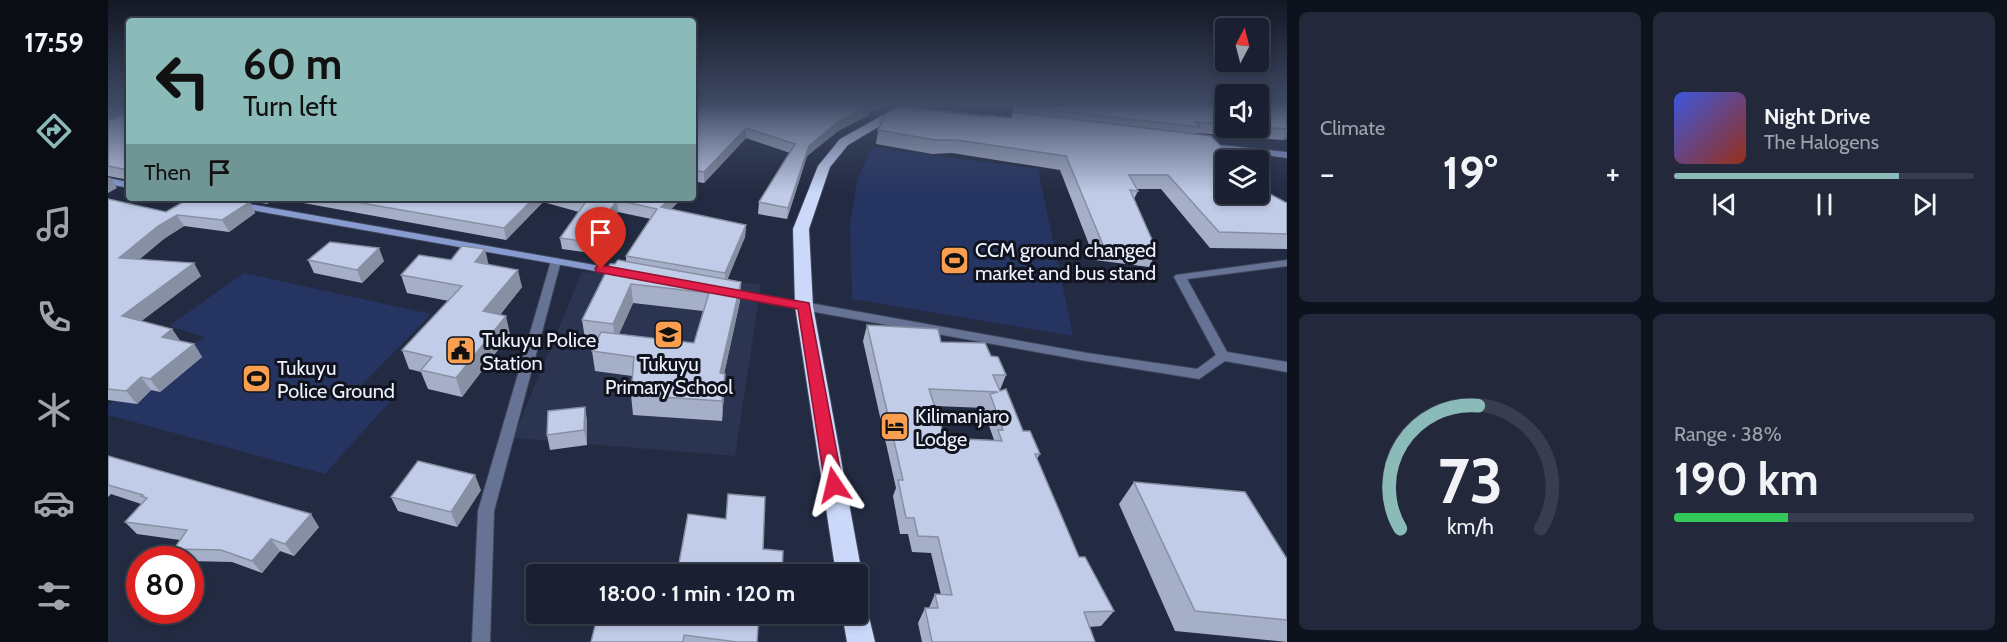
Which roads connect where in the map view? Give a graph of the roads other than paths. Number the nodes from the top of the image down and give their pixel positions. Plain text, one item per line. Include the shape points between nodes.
1 (858, 134) edge
2 (1197, 144) edge
3 (1287, 155) edge
4 (108, 181) edge
5 (126, 184) edge
6 (225, 202) edge
7 (556, 261) junction
8 (1287, 263) edge
9 (635, 275) edge
10 (714, 290) edge
11 (804, 306) junction
12 (1223, 356) junction
13 (1287, 367) edge
14 (847, 564) edge
15 (858, 624) edge
16 (481, 642) edge
17 (861, 642) edge

1 - 11 highway via 844,142 824,166 801,229
2 - 3 street
4 - 5 street
6 - 7 street
7 - 9 street
7 - 16 street via 486,511
8 - 12 street via 1180,277
10 - 11 street
11 - 12 street via 1199,374
11 - 14 highway
12 - 13 street
15 - 17 highway

